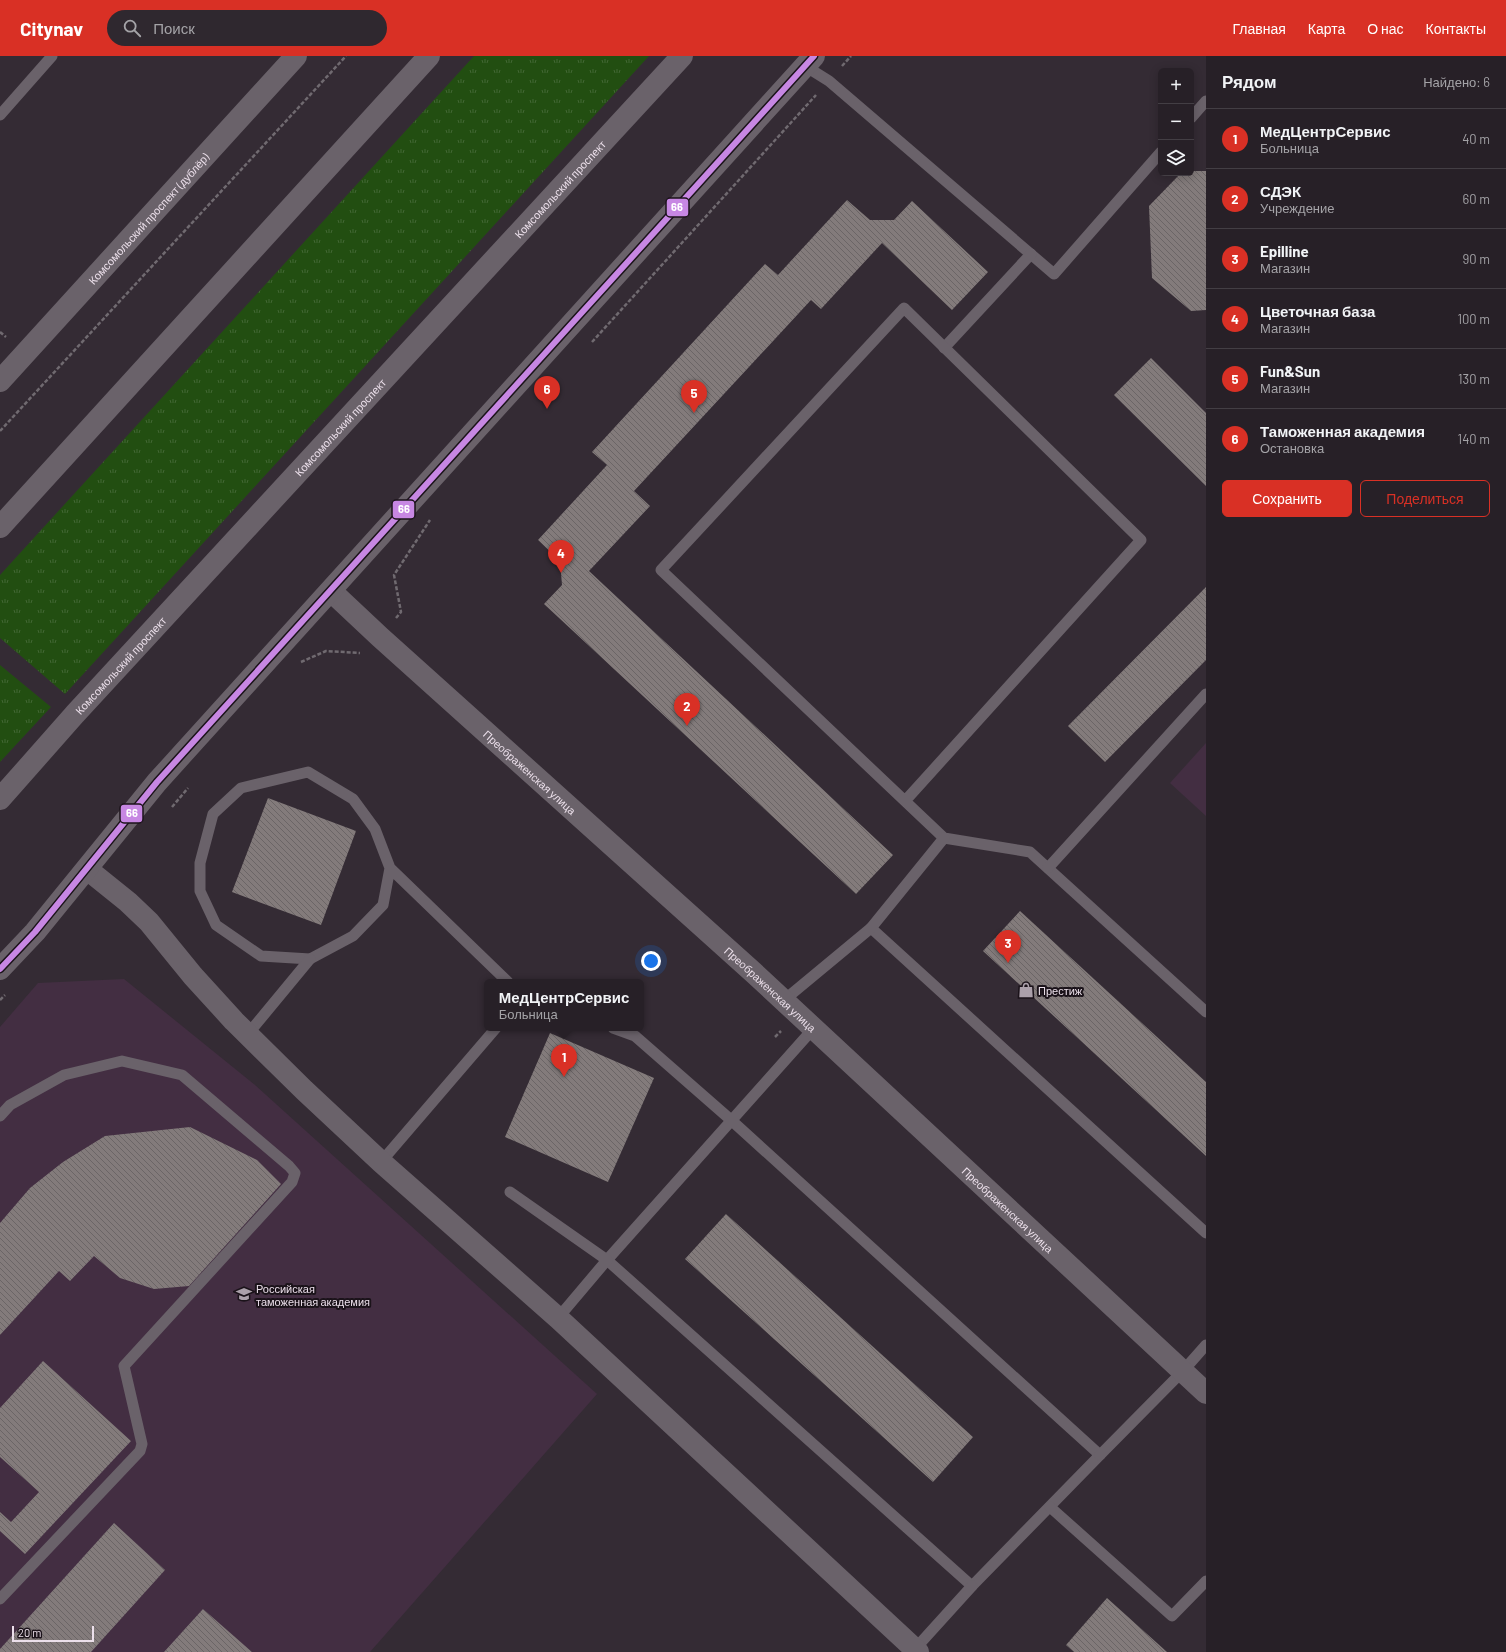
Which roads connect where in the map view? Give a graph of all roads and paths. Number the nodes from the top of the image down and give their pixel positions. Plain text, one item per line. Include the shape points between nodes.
1 (52, 56) edge
2 (296, 56) edge
3 (346, 56) edge
4 (429, 56) edge
5 (682, 56) edge
6 (851, 56) edge
7 (809, 61) edge
8 (829, 81) junction
9 (1206, 101) edge
10 (0, 115) edge
11 (1194, 115) edge
12 (1158, 155) edge
13 (1031, 254) junction
14 (590, 344) dead end
15 (944, 348) junction
16 (0, 381) edge
17 (0, 431) edge
18 (436, 514) dead end
19 (0, 527) edge
20 (331, 591) junction
21 (380, 637) junction
22 (298, 663) dead end
23 (1206, 694) edge
24 (188, 788) dead end
25 (0, 799) edge
26 (905, 801) junction
27 (167, 812) dead end
28 (944, 838) junction
29 (390, 868) junction
30 (1048, 868) junction
31 (87, 869) junction
32 (871, 928) junction
33 (35, 932) junction
34 (0, 954) edge
35 (310, 959) junction
36 (0, 969) edge
37 (505, 979) edge
38 (5, 994) dead end
39 (0, 1000) edge
40 (783, 1001) junction
41 (1206, 1012) edge
42 (813, 1029) junction
43 (493, 1031) edge
44 (621, 1031) edge
45 (248, 1034) junction
46 (0, 1116) edge
47 (731, 1120) junction
48 (381, 1162) junction
49 (510, 1192) dead end
50 (1206, 1233) edge
51 (607, 1260) junction
52 (558, 1318) junction
53 (1206, 1345) edge
54 (1183, 1371) junction
55 (1206, 1392) edge
56 (1100, 1455) junction
57 (1050, 1507) junction
58 (1206, 1581) edge
59 (972, 1586) junction
60 (0, 1599) edge
61 (916, 1650) edge

1 - 10 lane
2 - 16 street, Комсомольский проспект (дублёр)
3 - 17 path
4 - 19 street
5 - 25 street, Комсомольский проспект via 75,714
6 - 8 path
7 - 8 lane
7 - 20 street
8 - 13 lane
8 - 14 path
9 - 11 lane
12 - 13 lane via 1054,274
13 - 15 lane
15 - 26 lane via 1141,540
15 - 26 lane via 904,308 660,570
18 - 21 path via 394,575 401,612
20 - 21 street, Преображенская улица
20 - 31 street via 157,782
21 - 22 path via 364,654 326,651
21 - 40 street, Преображенская улица
23 - 30 lane
24 - 27 path
26 - 28 lane
28 - 30 lane via 1030,852
28 - 32 lane
29 - 35 lane via 383,905 353,936
29 - 35 lane via 375,829 353,799 308,772 242,788 214,814 200,863 200,891 216,925 261,956
29 - 37 lane
30 - 41 lane
31 - 33 street
31 - 45 street via 149,922 193,976
32 - 40 lane
32 - 50 lane
33 - 34 street
33 - 36 street
35 - 45 lane
38 - 39 path
40 - 42 street, Преображенская улица
42 - 47 lane
42 - 54 street, Преображенская улица
43 - 48 lane
44 - 47 lane via 635,1036
45 - 48 street
46 - 60 lane via 10,1105 64,1075 122,1062 182,1075 295,1173 292,1182 124,1366 142,1444 140,1451
47 - 51 lane
47 - 56 lane
48 - 52 street
49 - 51 lane
51 - 52 lane
51 - 59 lane
52 - 61 street
53 - 54 lane
54 - 55 street, Преображенская улица
54 - 56 lane
56 - 57 lane
57 - 58 lane via 1172,1616
57 - 59 lane
59 - 61 lane

